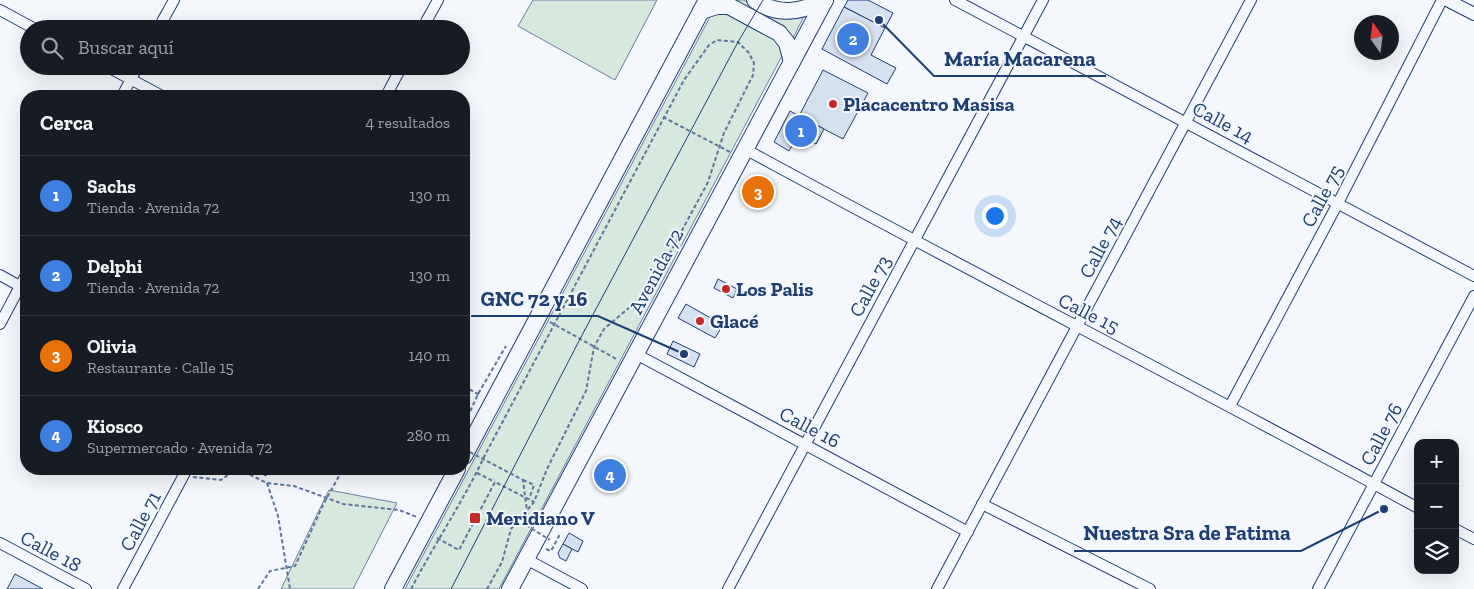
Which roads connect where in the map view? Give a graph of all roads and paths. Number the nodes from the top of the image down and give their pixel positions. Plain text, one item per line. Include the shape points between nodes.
1 (174, 0) edge
2 (438, 0) edge
3 (755, 0) edge
4 (825, 0) edge
5 (955, 0) edge
6 (1043, 0) edge
7 (1251, 0) edge
8 (1442, 0) edge
9 (1448, 0) edge
10 (704, 5) edge
11 (0, 10) edge
12 (1474, 14) edge
13 (163, 20) edge
14 (427, 20) edge
15 (20, 21) edge
16 (1024, 36) junction
17 (792, 62) junction
18 (122, 75) edge
19 (134, 75) edge
20 (397, 75) edge
21 (131, 80) junction
22 (125, 90) edge
23 (150, 90) edge
24 (389, 90) edge
25 (648, 110) junction
26 (664, 118) junction
27 (1186, 122) junction
28 (718, 146) junction
29 (743, 153) junction
30 (1338, 203) junction
31 (914, 242) junction
32 (0, 275) edge
33 (1474, 276) edge
34 (20, 285) edge
35 (20, 292) edge
36 (1474, 296) edge
37 (538, 316) junction
38 (0, 324) edge
39 (555, 324) junction
40 (1077, 327) junction
41 (594, 347) junction
42 (632, 360) junction
43 (470, 389) edge
44 (492, 402) junction
45 (1230, 406) junction
46 (470, 444) edge
47 (805, 444) junction
48 (470, 452) edge
49 (477, 473) junction
50 (183, 475) edge
51 (198, 475) edge
52 (228, 475) edge
53 (250, 475) edge
54 (340, 475) edge
55 (454, 475) edge
56 (524, 481) junction
57 (495, 482) junction
58 (267, 483) junction
59 (1374, 484) junction
60 (326, 499) junction
61 (529, 499) junction
62 (534, 502) junction
63 (982, 504) junction
64 (1414, 506) edge
65 (428, 523) junction
66 (1459, 531) edge
67 (968, 532) junction
68 (438, 538) junction
69 (1474, 539) edge
70 (550, 540) dead end
71 (0, 543) edge
72 (526, 559) junction
73 (287, 568) junction
74 (1134, 585) edge
75 (86, 589) edge
76 (123, 589) edge
77 (258, 589) edge
78 (290, 589) edge
79 (393, 589) edge
80 (411, 589) edge
81 (487, 589) edge
82 (510, 589) edge
83 (582, 589) edge
84 (728, 589) edge
85 (937, 589) edge
86 (1150, 589) edge
87 (1318, 589) edge

1 - 13 street
2 - 14 street
3 - 4 highway via 776,10 793,12 809,9
4 - 17 highway, Avenida 72
5 - 16 street, Calle 14
6 - 16 street, Calle 73
7 - 27 street, Calle 74
8 - 30 street, Calle 75
9 - 12 street
10 - 17 highway via 729,6 779,32 787,43
10 - 25 highway
11 - 15 street
16 - 27 street, Calle 14
16 - 31 street, Calle 73
17 - 29 highway, Avenida 72
18 - 21 street
19 - 21 street
20 - 24 street
21 - 22 street
21 - 23 street
25 - 26 path
25 - 37 highway
26 - 28 path
26 - 28 path via 684,80 709,45 717,40 738,42 754,63 753,75
26 - 39 path
27 - 30 street, Calle 14
27 - 40 street, Calle 74
28 - 29 path
28 - 41 path via 708,182 650,290 604,329
29 - 31 street, Calle 15
29 - 42 highway, Avenida 72
30 - 33 street, Calle 14
30 - 45 street, Calle 75
31 - 40 street, Calle 15
31 - 47 street, Calle 73
32 - 34 street
35 - 38 street
36 - 59 street, Calle 76
37 - 39 path
37 - 44 highway
39 - 41 path
39 - 49 path
40 - 45 street, Calle 15
40 - 63 street, Calle 74
41 - 42 path
41 - 62 path via 586,391
42 - 47 street, Calle 16
42 - 72 highway, Avenida 72
43 - 44 path
44 - 46 highway
45 - 59 street, Calle 15
47 - 67 street, Calle 16
47 - 84 street, Calle 73
48 - 56 path, bridge
49 - 57 path
49 - 68 path
50 - 76 street, Calle 71
51 - 52 path via 221,480
53 - 58 path
54 - 60 path
55 - 65 highway
56 - 61 path via 534,485
56 - 70 path, bridge via 529,527
57 - 61 path
57 - 68 path via 459,550
58 - 60 path via 294,486
58 - 73 path via 278,516
59 - 64 street, Calle 15
59 - 87 street, Calle 76
60 - 65 path via 348,505 399,510
60 - 73 path via 295,566
61 - 62 path
62 - 81 path via 511,529 502,562
63 - 67 street, Calle 74
63 - 74 street
65 - 68 path
65 - 79 highway
66 - 69 street
67 - 85 street, Calle 74
68 - 80 path
71 - 75 street, Calle 18
72 - 82 highway, Avenida 72
72 - 83 street
73 - 77 path via 270,571
73 - 78 path
74 - 86 street

